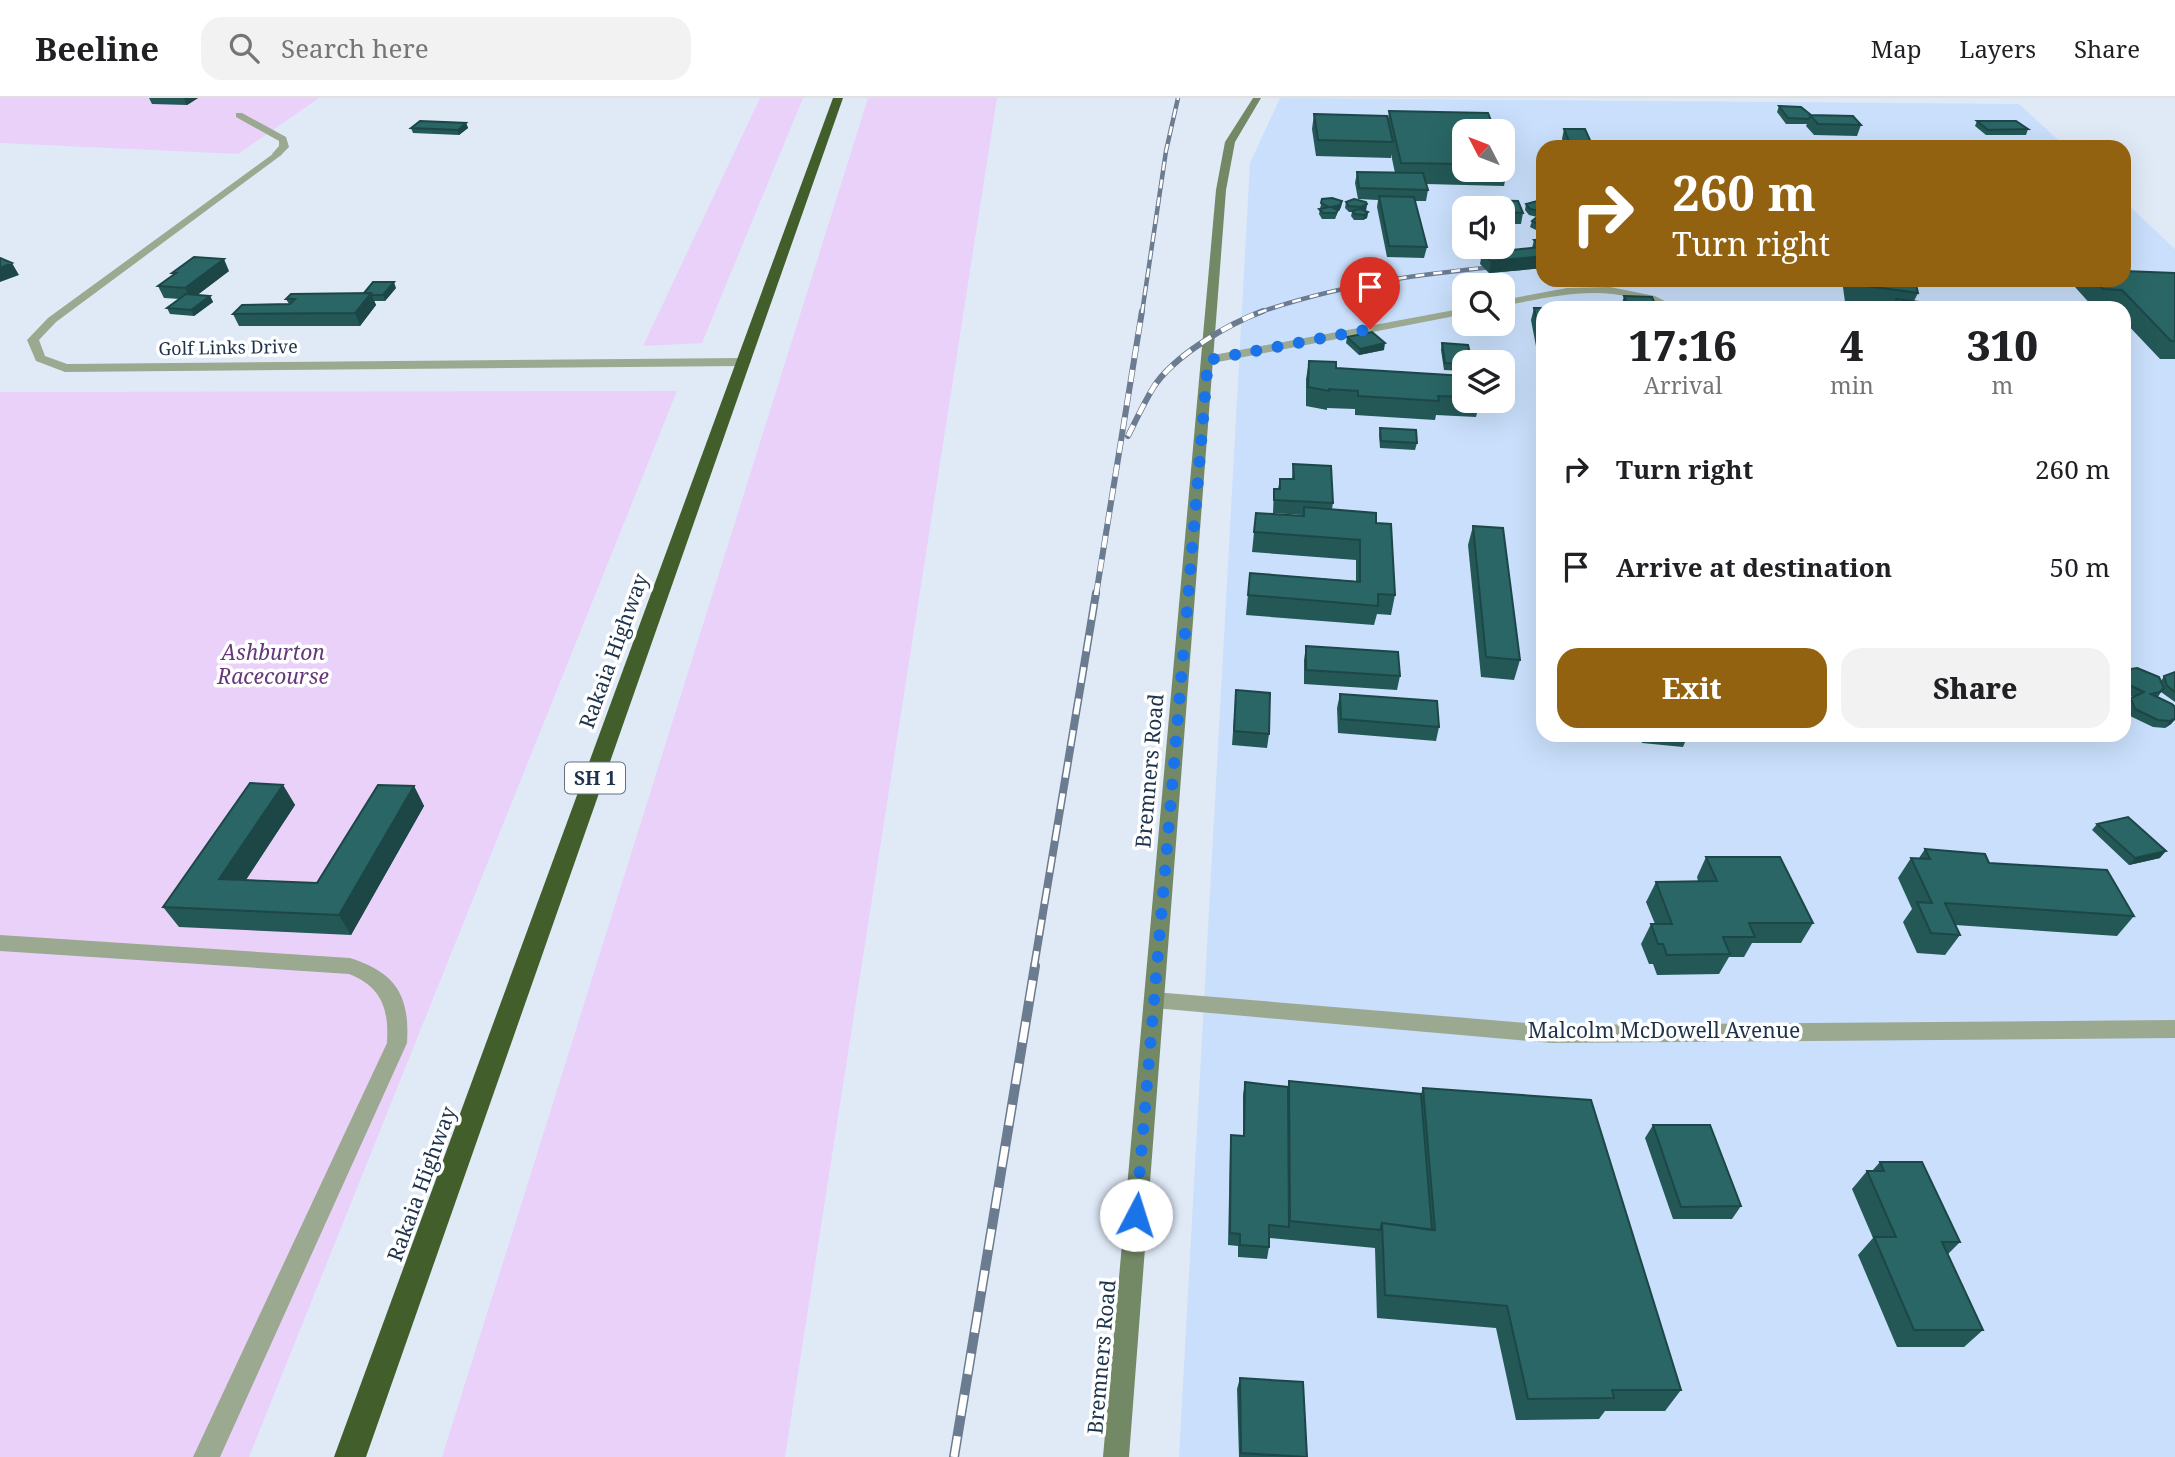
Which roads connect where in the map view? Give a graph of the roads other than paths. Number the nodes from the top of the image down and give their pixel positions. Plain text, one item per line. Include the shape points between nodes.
1 (838, 98) edge
2 (1257, 98) edge
3 (239, 115) dead end
4 (1515, 300) edge
5 (1654, 301) edge
6 (1452, 313) edge
7 (1208, 360) junction
8 (745, 362) junction
9 (0, 943) edge
10 (1154, 1000) junction
11 (2175, 1029) edge
12 (206, 1457) edge
13 (350, 1457) edge
14 (1116, 1457) edge

1 - 8 highway, Rakaia Highway / SH 1
2 - 7 street, Bremners Road via 1237,128 1226,158
3 - 8 street, Golf Links Drive via 283,139 284,147 52,320 33,340 40,358 65,368
4 - 5 street via 1600,288
6 - 7 street
7 - 10 street, Bremners Road
8 - 13 highway, Rakaia Highway / SH 1
9 - 12 street via 350,965 382,982 393,997 400,1018 397,1043
10 - 11 street, Malcolm McDowell Avenue via 1551,1034
10 - 14 street, Bremners Road

